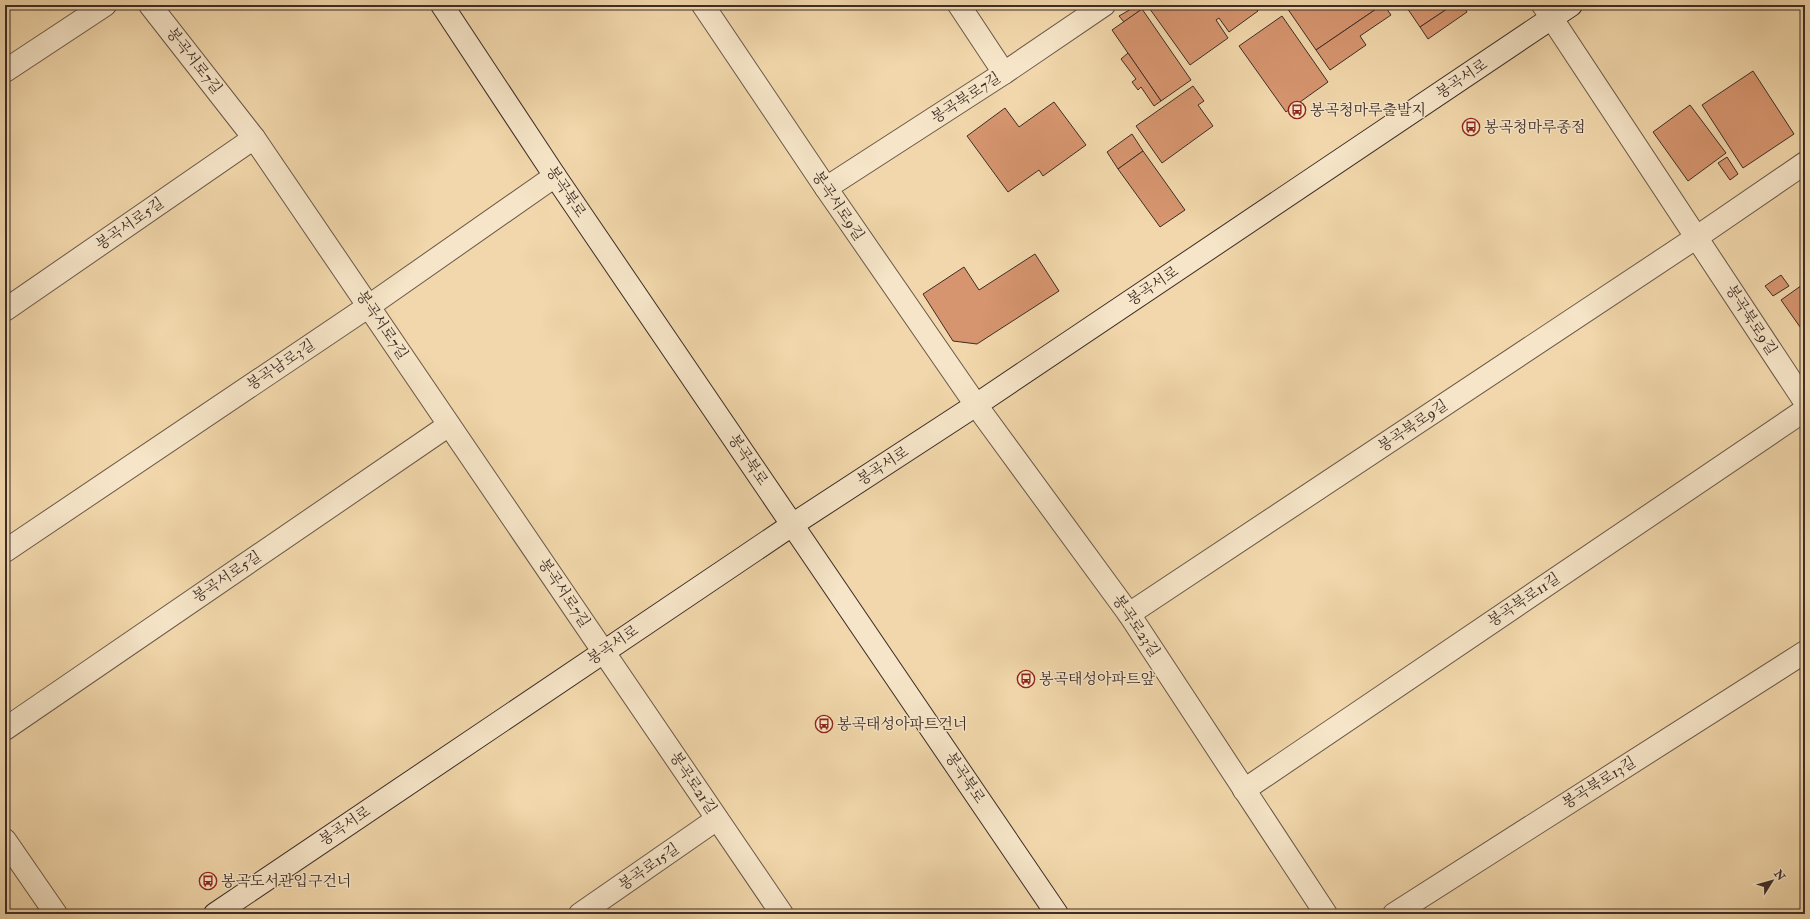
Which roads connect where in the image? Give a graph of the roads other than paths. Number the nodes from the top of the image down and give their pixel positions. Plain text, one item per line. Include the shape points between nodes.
1 (105, 5) edge
2 (150, 5) edge
3 (442, 5) edge
4 (703, 5) edge
5 (959, 5) edge
6 (1104, 5) edge
7 (1571, 5) edge
8 (1547, 12) edge
9 (5, 71) edge
10 (1004, 73) junction
11 (254, 138) junction
12 (1805, 163) edge
13 (555, 176) junction
14 (826, 188) junction
15 (1697, 238) junction
16 (369, 306) junction
17 (5, 310) edge
18 (1805, 402) edge
19 (976, 405) junction
20 (1805, 410) edge
21 (449, 425) junction
22 (792, 525) junction
23 (5, 551) edge
24 (1129, 614) junction
25 (604, 652) junction
26 (1805, 652) edge
27 (5, 729) edge
28 (1244, 790) junction
29 (717, 819) junction
30 (5, 840) edge
31 (56, 914) edge
32 (215, 914) edge
33 (580, 914) edge
34 (782, 914) edge
35 (1057, 914) edge
36 (1326, 914) edge
37 (1394, 914) edge

1 - 9 street
2 - 11 street, 봉곡서로7길
3 - 13 street, 봉곡북로
4 - 14 street, 봉곡서로9길
5 - 10 street
6 - 10 street, 봉곡북로7길
7 - 8 street, 봉곡서로
8 - 15 street
8 - 19 street, 봉곡서로
10 - 14 street, 봉곡북로7길
11 - 16 street, 봉곡서로7길
11 - 17 street, 봉곡서로5길
12 - 15 street, 봉곡북로9길
13 - 16 street, 봉곡남로3길
13 - 22 street, 봉곡북로
14 - 19 street, 봉곡서로9길
15 - 18 street, 봉곡북로9길
15 - 24 street, 봉곡북로9길
16 - 21 street, 봉곡서로7길
16 - 23 street, 봉곡남로3길
19 - 22 street, 봉곡서로
19 - 24 street, 봉곡로23길
20 - 28 street, 봉곡북로11길
21 - 25 street, 봉곡서로7길
21 - 27 street, 봉곡서로5길
22 - 25 street, 봉곡서로
22 - 35 street, 봉곡북로
24 - 28 street, 봉곡로23길
25 - 29 street, 봉곡로21길
25 - 32 street, 봉곡서로
26 - 37 street, 봉곡북로13길
28 - 36 street, 봉곡로23길
29 - 33 street, 봉곡로15길
29 - 34 street, 봉곡로21길
30 - 31 street

